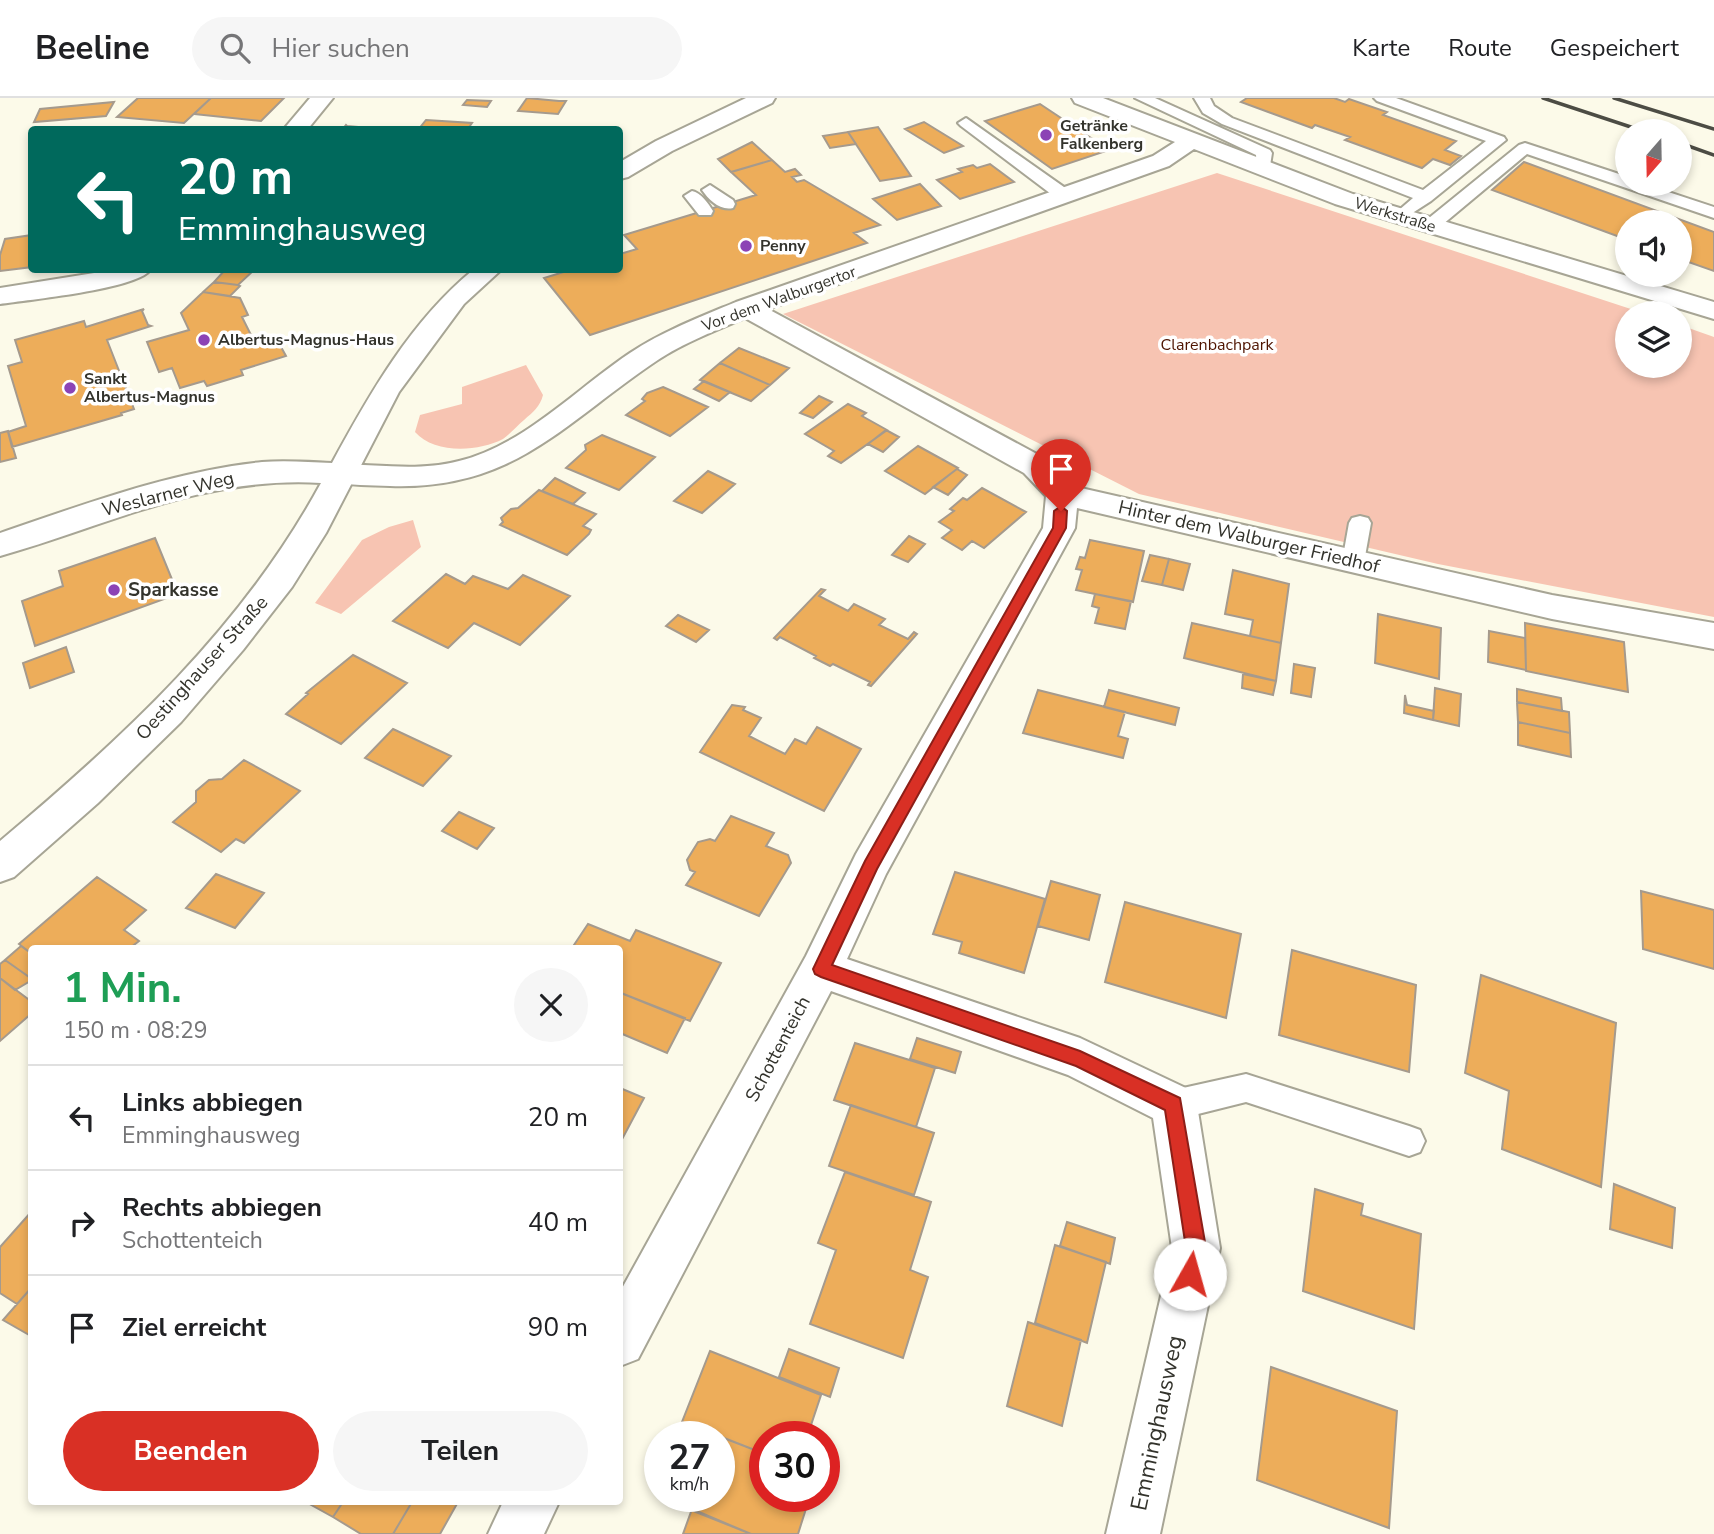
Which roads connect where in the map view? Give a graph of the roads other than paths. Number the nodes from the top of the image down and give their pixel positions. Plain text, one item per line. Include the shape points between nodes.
1 (322, 98) edge
2 (764, 98) edge
3 (1083, 98) edge
4 (1143, 98) edge
5 (1202, 98) edge
6 (1382, 98) edge
7 (966, 124) dead end
8 (298, 126) edge
9 (1191, 141) junction
10 (1263, 169) junction
11 (623, 170) edge
12 (1615, 179) edge
13 (710, 190) dead end
14 (692, 196) dead end
15 (1065, 196) junction
16 (1664, 196) edge
17 (1424, 197) junction
18 (727, 204) dead end
19 (705, 211) dead end
20 (1714, 214) edge
21 (1400, 216) junction
22 (1430, 226) junction
23 (128, 273) edge
24 (484, 273) edge
25 (0, 296) edge
26 (746, 308) junction
27 (1714, 311) edge
28 (342, 474) junction
29 (1062, 494) junction
30 (1360, 523) dead end
31 (0, 545) edge
32 (1353, 562) junction
33 (1714, 636) edge
34 (0, 865) edge
35 (821, 969) junction
36 (1174, 1105) junction
37 (1409, 1141) dead end
38 (623, 1335) edge
39 (530, 1505) edge
40 (515, 1534) edge
41 (1133, 1534) edge

1 - 8 street
2 - 11 street
3 - 9 street, Werkstraße
4 - 10 lane via 1264,153
5 - 17 lane via 1211,112 1227,121
6 - 17 lane via 1498,140
7 - 15 lane
9 - 10 street, Werkstraße
9 - 15 street, Vor dem Walburgertor via 1161,161
10 - 21 street, Werkstraße
12 - 22 lane via 1525,148
13 - 18 lane
14 - 19 lane
15 - 26 street, Vor dem Walburgertor
16 - 20 lane
17 - 21 lane
21 - 22 street, Werkstraße
22 - 27 street, Werkstraße
23 - 25 street
24 - 28 street, Oestinghauser Straße via 455,298 386,390
26 - 28 street, Vor dem Walburgertor via 643,357 509,453 472,468 426,475
26 - 29 street via 1035,466
28 - 31 street, Weslarner Weg via 264,472 194,484
28 - 34 street, Oestinghauser Straße via 288,567 231,641 168,712
29 - 32 street, Hinter dem Walburger Friedhof
29 - 35 street, Schottenteich via 1059,528 870,866
30 - 32 lane
32 - 33 street, Hinter dem Walburger Friedhof via 1552,607
35 - 36 street via 1080,1059
35 - 38 street, Schottenteich
36 - 37 lane via 1246,1088
36 - 41 street, Emminghausweg via 1196,1248
39 - 40 street

